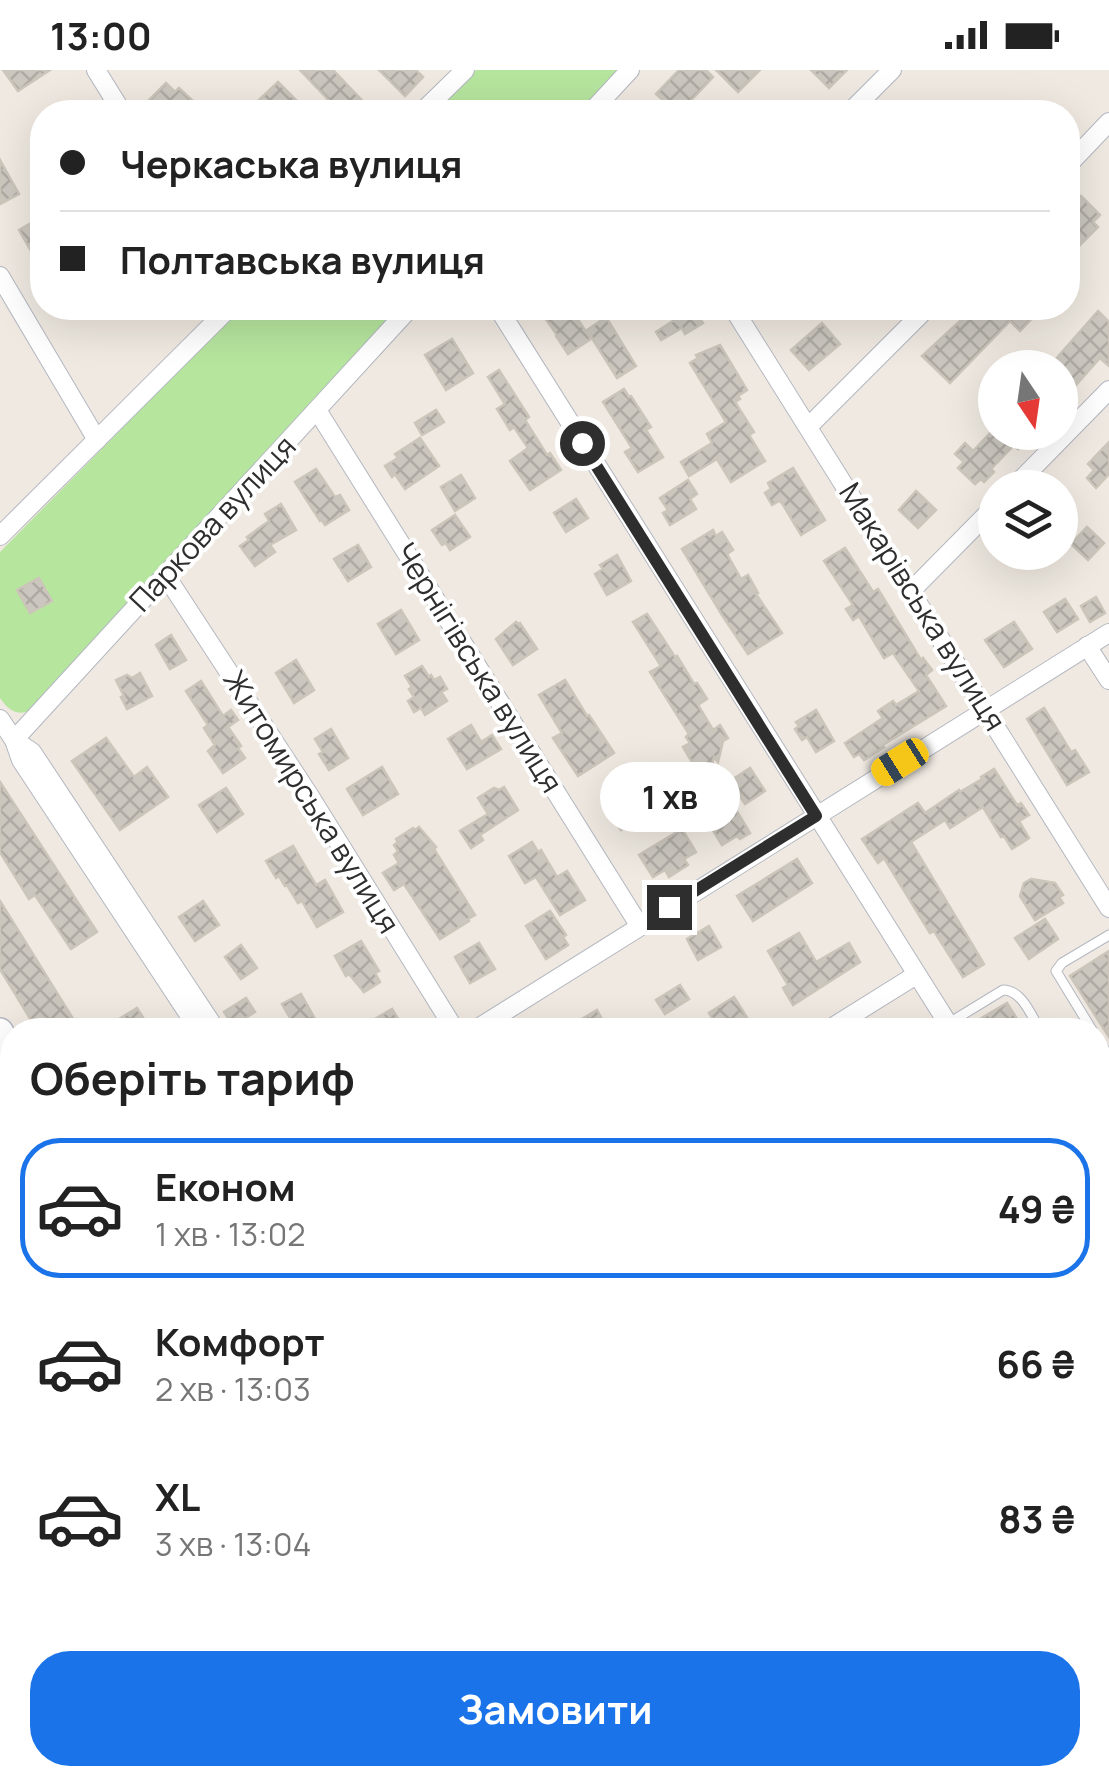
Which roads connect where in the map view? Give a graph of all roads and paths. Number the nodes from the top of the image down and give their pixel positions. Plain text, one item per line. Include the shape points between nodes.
1 (464, 70) edge
2 (630, 70) edge
3 (892, 70) edge
4 (104, 73) edge
5 (116, 100) edge
6 (434, 100) edge
7 (606, 100) edge
8 (862, 100) edge
9 (1109, 122) edge
10 (1080, 152) edge
11 (0, 276) edge
12 (217, 320) edge
13 (399, 320) edge
14 (506, 320) edge
15 (741, 320) edge
16 (915, 320) edge
17 (1109, 390) edge
18 (317, 410) junction
19 (808, 427) junction
20 (97, 440) junction
21 (1031, 470) edge
22 (978, 523) edge
23 (0, 536) edge
24 (166, 576) junction
25 (911, 590) junction
26 (1109, 633) edge
27 (1087, 646) junction
28 (1109, 680) edge
29 (986, 709) junction
30 (0, 719) edge
31 (14, 740) junction
32 (816, 816) junction
33 (1109, 908) edge
34 (640, 926) junction
35 (1109, 935) edge
36 (916, 975) junction
37 (191, 1018) edge
38 (208, 1018) edge
39 (447, 1018) edge
40 (495, 1018) edge
41 (847, 1018) edge
42 (945, 1018) edge
43 (962, 1018) edge
44 (1033, 1018) edge
45 (1085, 1018) edge

1 - 6 street
2 - 7 street
3 - 8 street
4 - 5 street
9 - 10 street
11 - 20 street
12 - 20 street
13 - 18 street, Паркова вулиця
14 - 32 street
15 - 19 street, Макарівська вулиця
16 - 19 street
17 - 21 street
18 - 24 street, Паркова вулиця
18 - 34 street, Чернігівська вулиця
19 - 25 street, Макарівська вулиця
20 - 23 street
22 - 25 street
24 - 31 street, Паркова вулиця
24 - 39 street, Житомирська вулиця
25 - 29 street, Макарівська вулиця
26 - 27 street
27 - 28 street
27 - 29 street
29 - 32 street
29 - 33 street, Макарівська вулиця
30 - 31 street
31 - 37 street
31 - 38 street via 32,752
32 - 34 street
32 - 36 street
34 - 40 street
35 - 45 lane via 1056,971
36 - 41 street
36 - 42 street
43 - 44 lane via 1010,989

